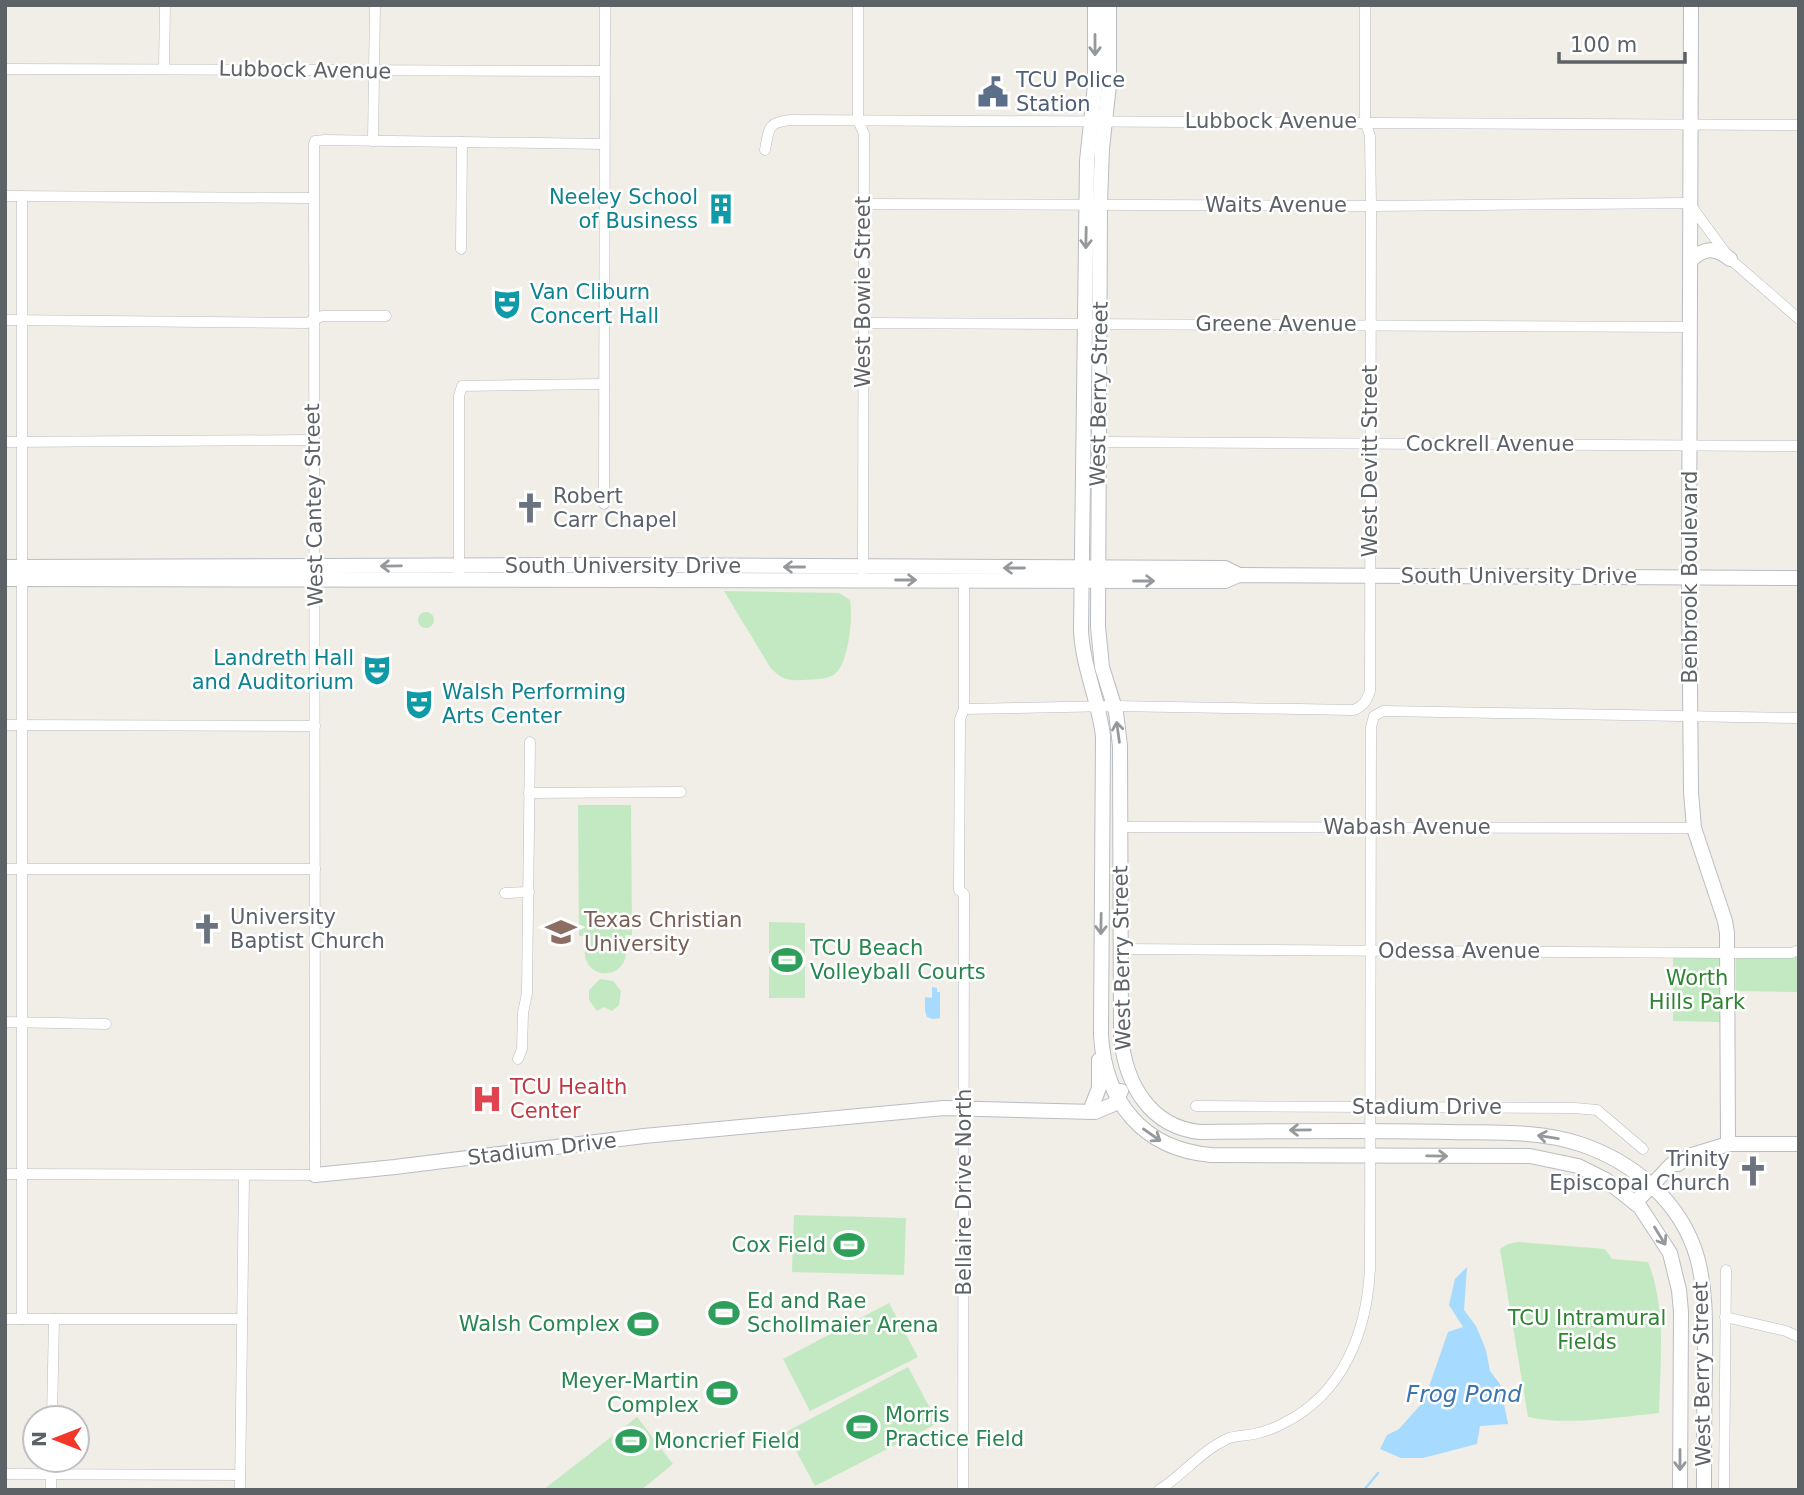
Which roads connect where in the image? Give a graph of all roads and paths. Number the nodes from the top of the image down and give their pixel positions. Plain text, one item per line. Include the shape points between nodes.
1 (165, 5) edge
2 (375, 5) edge
3 (605, 5) edge
4 (858, 5) edge
5 (1095, 5) edge
6 (1109, 5) edge
7 (1365, 5) edge
8 (1691, 5) edge
9 (5, 68) edge
10 (164, 68) junction
11 (374, 71) junction
12 (604, 71) junction
13 (858, 120) junction
14 (1099, 121) junction
15 (1365, 121) junction
16 (1690, 124) junction
17 (1799, 125) edge
18 (373, 141) junction
19 (462, 142) junction
20 (604, 144) junction
21 (765, 150) dead end
22 (5, 196) edge
23 (22, 196) junction
24 (312, 198) junction
25 (1689, 203) junction
26 (863, 204) junction
27 (1093, 204) junction
28 (1370, 205) junction
29 (461, 248) dead end
30 (1730, 259) junction
31 (1690, 261) junction
32 (386, 316) dead end
33 (1799, 319) edge
34 (5, 320) edge
35 (22, 320) junction
36 (313, 320) junction
37 (863, 323) junction
38 (1092, 323) junction
39 (1370, 325) junction
40 (1690, 327) junction
41 (604, 384) junction
42 (1084, 395) junction
43 (313, 440) junction
44 (5, 442) edge
45 (22, 442) junction
46 (1098, 442) junction
47 (1370, 444) junction
48 (1689, 446) junction
49 (1799, 446) edge
50 (604, 504) dead end
51 (5, 567) edge
52 (459, 572) junction
53 (22, 573) junction
54 (314, 573) junction
55 (863, 573) junction
56 (1082, 574) junction
57 (1098, 575) junction
58 (1370, 575) junction
59 (1689, 577) junction
60 (1799, 578) edge
61 (5, 579) edge
62 (964, 580) junction
63 (1083, 648) junction
64 (1114, 706) junction
65 (1097, 708) junction
66 (964, 709) junction
67 (1691, 718) junction
68 (1799, 718) edge
69 (5, 725) edge
70 (22, 725) junction
71 (315, 726) junction
72 (530, 742) dead end
73 (1103, 749) junction
74 (681, 792) dead end
75 (529, 793) junction
76 (1120, 827) junction
77 (1371, 827) junction
78 (1694, 828) junction
79 (1102, 832) junction
80 (5, 869) edge
81 (22, 869) junction
82 (315, 869) junction
83 (529, 892) junction
84 (505, 893) dead end
85 (1120, 897) junction
86 (1120, 949) junction
87 (1370, 950) junction
88 (1799, 950) edge
89 (1728, 953) junction
90 (1101, 1017) junction
91 (5, 1022) edge
92 (22, 1022) junction
93 (106, 1024) dead end
94 (518, 1059) dead end
95 (1127, 1070) junction
96 (1118, 1097) junction
97 (1196, 1106) dead end
98 (1370, 1107) junction
99 (963, 1109) junction
100 (1094, 1109) junction
101 (1156, 1114) junction
102 (1133, 1119) junction
103 (1368, 1129) junction
104 (1799, 1143) edge
105 (1728, 1144) junction
106 (1643, 1149) dead end
107 (1369, 1155) junction
108 (1621, 1164) junction
109 (5, 1174) edge
110 (22, 1174) junction
111 (315, 1175) junction
112 (244, 1176) junction
113 (1664, 1177) junction
114 (1638, 1205) junction
115 (1726, 1270) dead end
116 (1725, 1317) junction
117 (5, 1319) edge
118 (22, 1319) junction
119 (54, 1319) junction
120 (242, 1319) junction
121 (1799, 1336) edge
122 (52, 1404) edge
123 (5, 1474) edge
124 (51, 1475) junction
125 (240, 1475) junction
126 (51, 1490) edge
127 (240, 1490) edge
128 (963, 1490) edge
129 (1159, 1490) edge
130 (1680, 1490) edge
131 (1704, 1490) edge
132 (1724, 1490) edge

1 - 10 street
2 - 11 street
3 - 12 street
4 - 13 street, West Bowie Street
5 -> 14 main road, West Berry Street
6 - 14 main road, West Berry Street via 1109,85
7 - 15 street, West Devitt Street
8 - 16 main road, Benbrook Boulevard
9 - 10 street, Lubbock Avenue
10 - 11 street, Lubbock Avenue
11 - 12 street, Lubbock Avenue
11 - 18 street
12 - 20 street
13 - 14 street, Lubbock Avenue
13 - 21 street, Lubbock Avenue via 776,121
13 - 26 street, West Bowie Street via 864,134
14 - 15 street, Lubbock Avenue
14 - 27 main road, West Berry Street via 1102,148
15 - 16 street, Lubbock Avenue
15 - 28 street, West Devitt Street via 1370,136
16 - 17 street, Lubbock Avenue
16 - 25 main road, Benbrook Boulevard
18 - 19 street
18 - 24 street, West Cantey Street via 315,141
19 - 20 street
19 - 29 street
20 - 41 street
22 - 23 street
23 - 24 street
23 - 35 street
24 - 36 street, West Cantey Street
25 - 28 street, Waits Avenue
25 - 30 street
25 - 31 main road, Benbrook Boulevard
26 - 27 street, Waits Avenue
26 - 37 street, West Bowie Street
27 - 28 street, Waits Avenue
27 - 38 main road, West Berry Street
28 - 39 street, West Devitt Street
30 - 31 main road via 1719,250 1708,249
30 - 33 street
31 - 40 main road, Benbrook Boulevard
32 - 36 street via 322,316
34 - 35 street
35 - 36 street
35 - 45 street
36 - 43 street, West Cantey Street
37 - 38 street, Greene Avenue
37 - 55 street, West Bowie Street
38 - 39 street, Greene Avenue
38 - 42 main road, West Berry Street
38 - 46 main road, West Berry Street
39 - 40 street, Greene Avenue
39 - 47 street, West Devitt Street
40 - 48 main road, Benbrook Boulevard
41 - 50 street
41 - 52 street via 461,388
42 - 46 main road
42 - 56 main road, West Berry Street
43 - 45 street
43 - 54 street, West Cantey Street
44 - 45 street
45 - 53 street
46 - 47 street, Cockrell Avenue
46 - 57 main road, West Berry Street
47 - 48 street, Cockrell Avenue
47 - 58 street, West Devitt Street
48 - 49 street, Cockrell Avenue
48 - 59 main road, Benbrook Boulevard
51 - 53 main road, South University Drive
52 - 54 main road, South University Drive
52 - 55 main road, South University Drive
53 - 54 main road, South University Drive
53 - 61 main road, South University Drive
53 - 70 street
54 - 71 street, West Cantey Street
56 -> 55 main road, South University Drive
55 -> 62 main road, South University Drive
56 - 57 main road, South University Drive
56 - 62 main road, South University Drive
56 - 63 main road, West Berry Street
57 - 58 main road, South University Drive via 1225,568 1239,575
57 - 64 main road, West Berry Street via 1099,648
58 - 59 main road, South University Drive
58 - 64 street, West Devitt Street via 1370,691 1362,706 1354,710
59 - 60 main road, South University Drive
59 - 67 main road, Benbrook Boulevard
62 - 66 street
63 - 64 main road via 1105,704
63 - 65 main road, West Berry Street
64 - 65 street
76 -> 64 main road, West Berry Street via 1120,746
65 - 66 street
65 - 73 main road, West Berry Street
66 - 99 street, Bellaire Drive North via 959,807 959,891 964,894
67 - 68 street
67 - 77 street via 1383,711 1374,716 1371,727
67 - 78 main road, Benbrook Boulevard
69 - 70 street
70 - 71 street
70 - 81 street
71 - 82 street, West Cantey Street
72 - 75 street
73 - 76 main road via 1109,766 1111,811
73 - 79 main road, West Berry Street
74 - 75 street
75 - 83 street
76 - 77 street, Wabash Avenue
76 - 85 main road, West Berry Street
77 - 78 street, Wabash Avenue
77 - 87 street
78 - 89 main road, Benbrook Boulevard via 1725,921
79 - 85 main road via 1111,841 1113,886
79 -> 90 main road, West Berry Street
80 - 81 street
81 - 82 street
81 - 92 street
82 - 111 street, West Cantey Street
83 - 84 street
83 - 94 street via 527,993
85 - 86 main road, West Berry Street
86 - 87 street, Odessa Avenue
86 - 95 main road, West Berry Street via 1121,1038
87 - 89 street, Odessa Avenue
87 - 98 street
88 - 89 street, Odessa Avenue
89 - 105 main road, Benbrook Boulevard
90 - 96 main road, West Berry Street via 1105,1068
90 - 100 main road
91 - 92 street
92 - 93 street
92 - 110 street
95 - 96 main road
95 - 101 main road, West Berry Street
96 - 100 main road via 1114,1104
96 - 101 main road
96 - 102 main road, West Berry Street
97 - 98 street, Stadium Drive
98 - 103 street
98 - 106 street, Stadium Drive via 1597,1110
99 - 100 main road, Stadium Drive
99 - 111 main road, Stadium Drive via 644,1136
99 - 128 street, Bellaire Drive North
100 - 102 main road, Stadium Drive
103 -> 101 main road, West Berry Street via 1200,1132 1175,1127
102 -> 107 main road, West Berry Street via 1162,1142 1198,1154
103 - 107 street
108 -> 103 main road, West Berry Street via 1584,1145 1541,1135
104 - 105 main road
105 - 113 main road via 1689,1156
107 -> 114 main road, West Berry Street via 1545,1158 1590,1171
107 - 129 street via 1368,1297 1356,1345 1343,1370 1300,1414 1253,1434 1230,1437 1198,1456
108 - 113 main road, West Berry Street
108 - 113 main road
109 - 110 street, Stadium Drive
110 - 112 street, Stadium Drive
110 - 118 street
111 - 112 street, Stadium Drive
112 - 120 street
113 - 114 main road
113 - 131 main road, West Berry Street via 1668,1203 1696,1254 1703,1290
114 -> 130 main road, West Berry Street via 1670,1253 1679,1290
115 - 116 street
116 - 121 street
116 - 132 street
117 - 118 street
118 - 119 street
119 - 120 street
119 - 122 street
120 - 125 street
123 - 124 street
124 - 125 street
124 - 126 street
125 - 127 street

